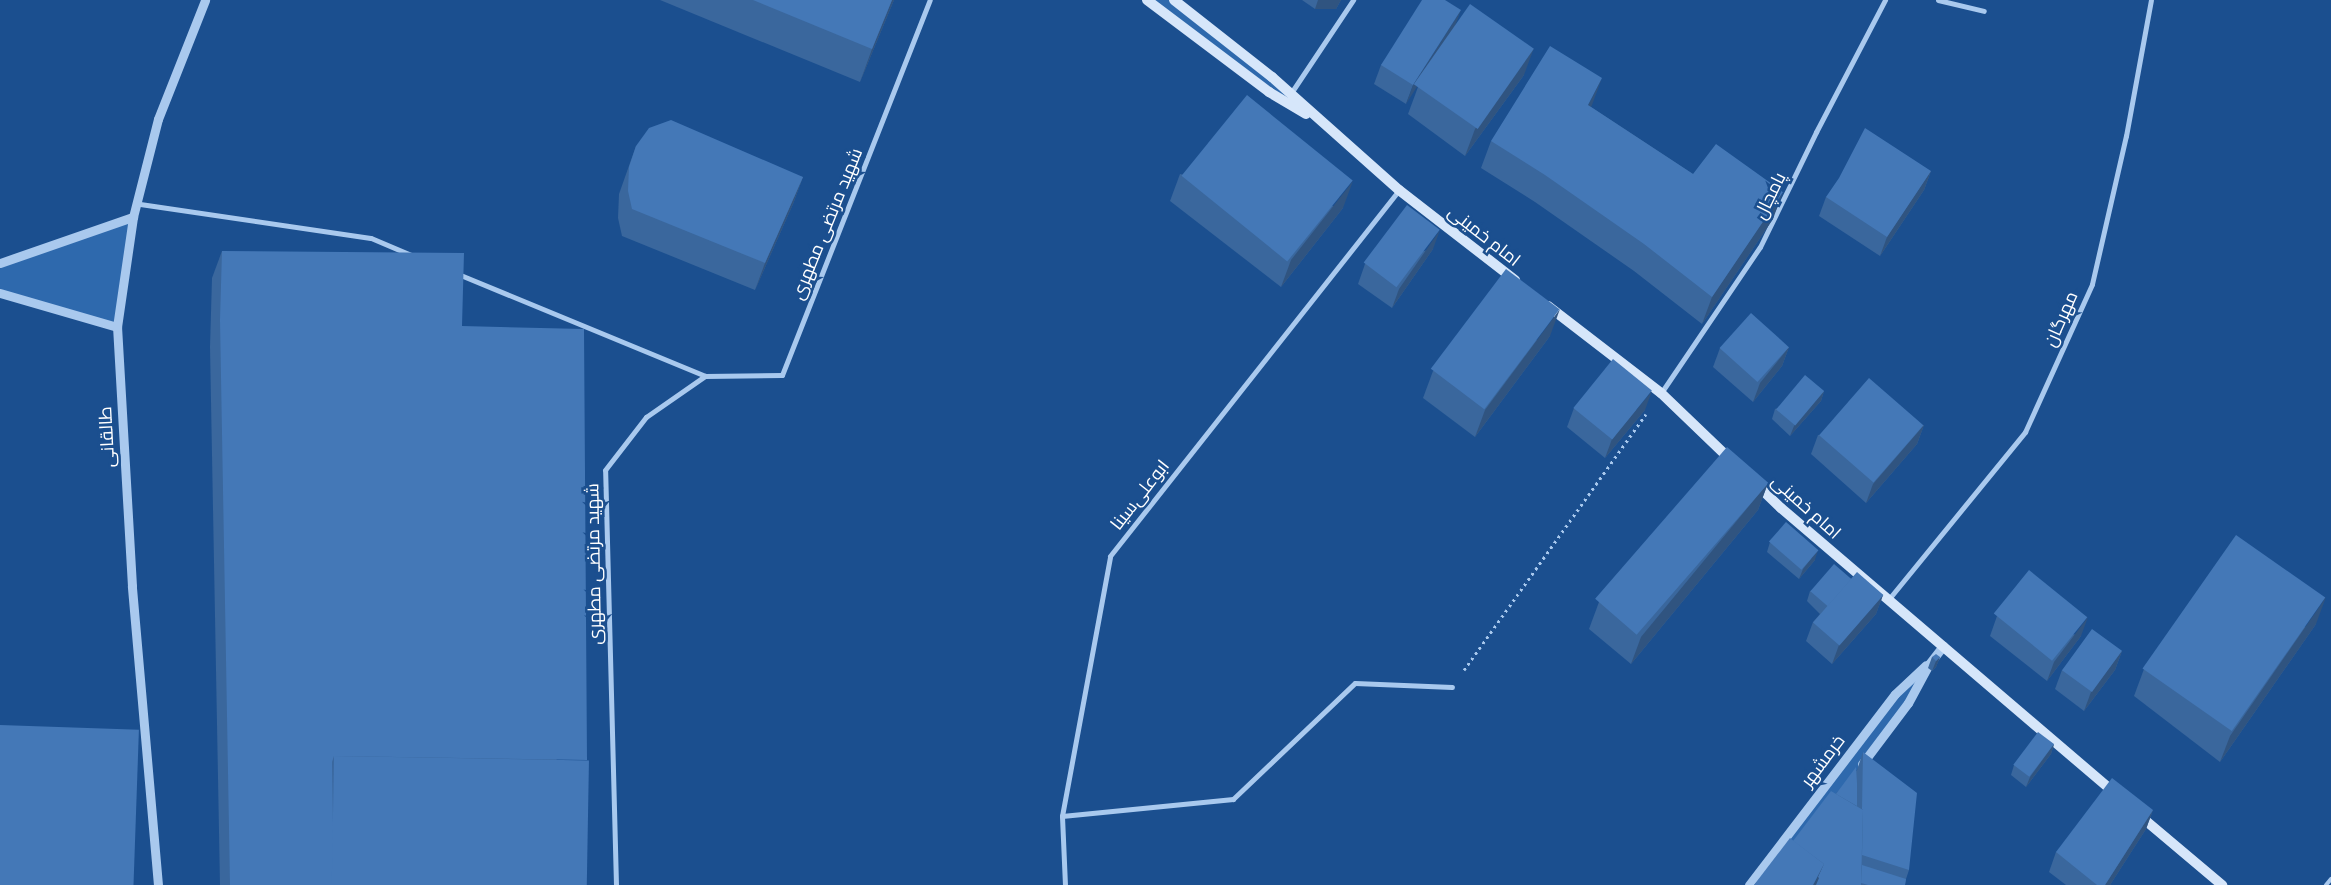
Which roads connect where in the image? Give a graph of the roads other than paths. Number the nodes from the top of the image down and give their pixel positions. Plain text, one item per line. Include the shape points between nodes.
1 (205, 0) edge
2 (210, 0) edge
3 (930, 0) edge
4 (1147, 0) edge
5 (1174, 0) edge
6 (1353, 0) edge
7 (1885, 0) edge
8 (1938, 0) edge
9 (2151, 0) edge
10 (1984, 11) dead end
11 (1290, 93) junction
12 (1319, 121) junction
13 (1398, 190) junction
14 (140, 204) junction
15 (133, 217) junction
16 (416, 257) edge
17 (0, 263) edge
18 (452, 272) edge
19 (1522, 286) edge
20 (0, 293) edge
21 (1537, 298) edge
22 (117, 328) junction
23 (705, 376) junction
24 (1661, 393) junction
25 (132, 586) junction
26 (1888, 600) junction
27 (1943, 646) junction
28 (1929, 664) junction
29 (1452, 687) road end
30 (1856, 771) edge
31 (1062, 816) junction
32 (2331, 879) edge
33 (158, 885) edge
34 (616, 885) edge
35 (1065, 885) edge
36 (1749, 885) edge
37 (2222, 885) edge
38 (2326, 885) edge

1 - 15 street, طالقانی via 158,119
2 - 14 street via 161,121
3 - 23 street, شهید مرتضی مطهری via 782,375
4 - 12 main road, امام خمینی via 1269,92
5 - 11 main road, امام خمینی
6 - 11 street
7 - 24 street, پامچال via 1760,247
8 - 10 street
9 - 26 street, مهرگان via 2126,136 2092,284 2024,432
11 - 12 main road, امام خمینی
12 - 13 main road, امام خمینی
13 - 19 main road, امام خمینی
13 - 31 street, ابوعلی‌سینا via 1110,556
14 - 16 street via 371,238
14 - 25 street via 120,327
15 - 17 street
15 - 22 street, طالقانی
18 - 23 street
20 - 22 street
21 - 24 main road, امام خمینی
22 - 25 street, طالقانی
23 - 34 street, شهید مرتضی مطهری via 646,417 605,470
24 - 26 main road, امام خمینی via 1781,508
25 - 33 street, طالقانی
26 - 27 main road, امام خمینی
27 - 28 street, خرمشهر
27 - 37 main road, امام خمینی
28 - 30 street, خرمشهر via 1908,703
28 - 36 street, خرمشهر via 1895,694
29 - 31 street via 1355,683 1233,799
31 - 35 street, ابوعلی‌سینا
32 - 38 lane

